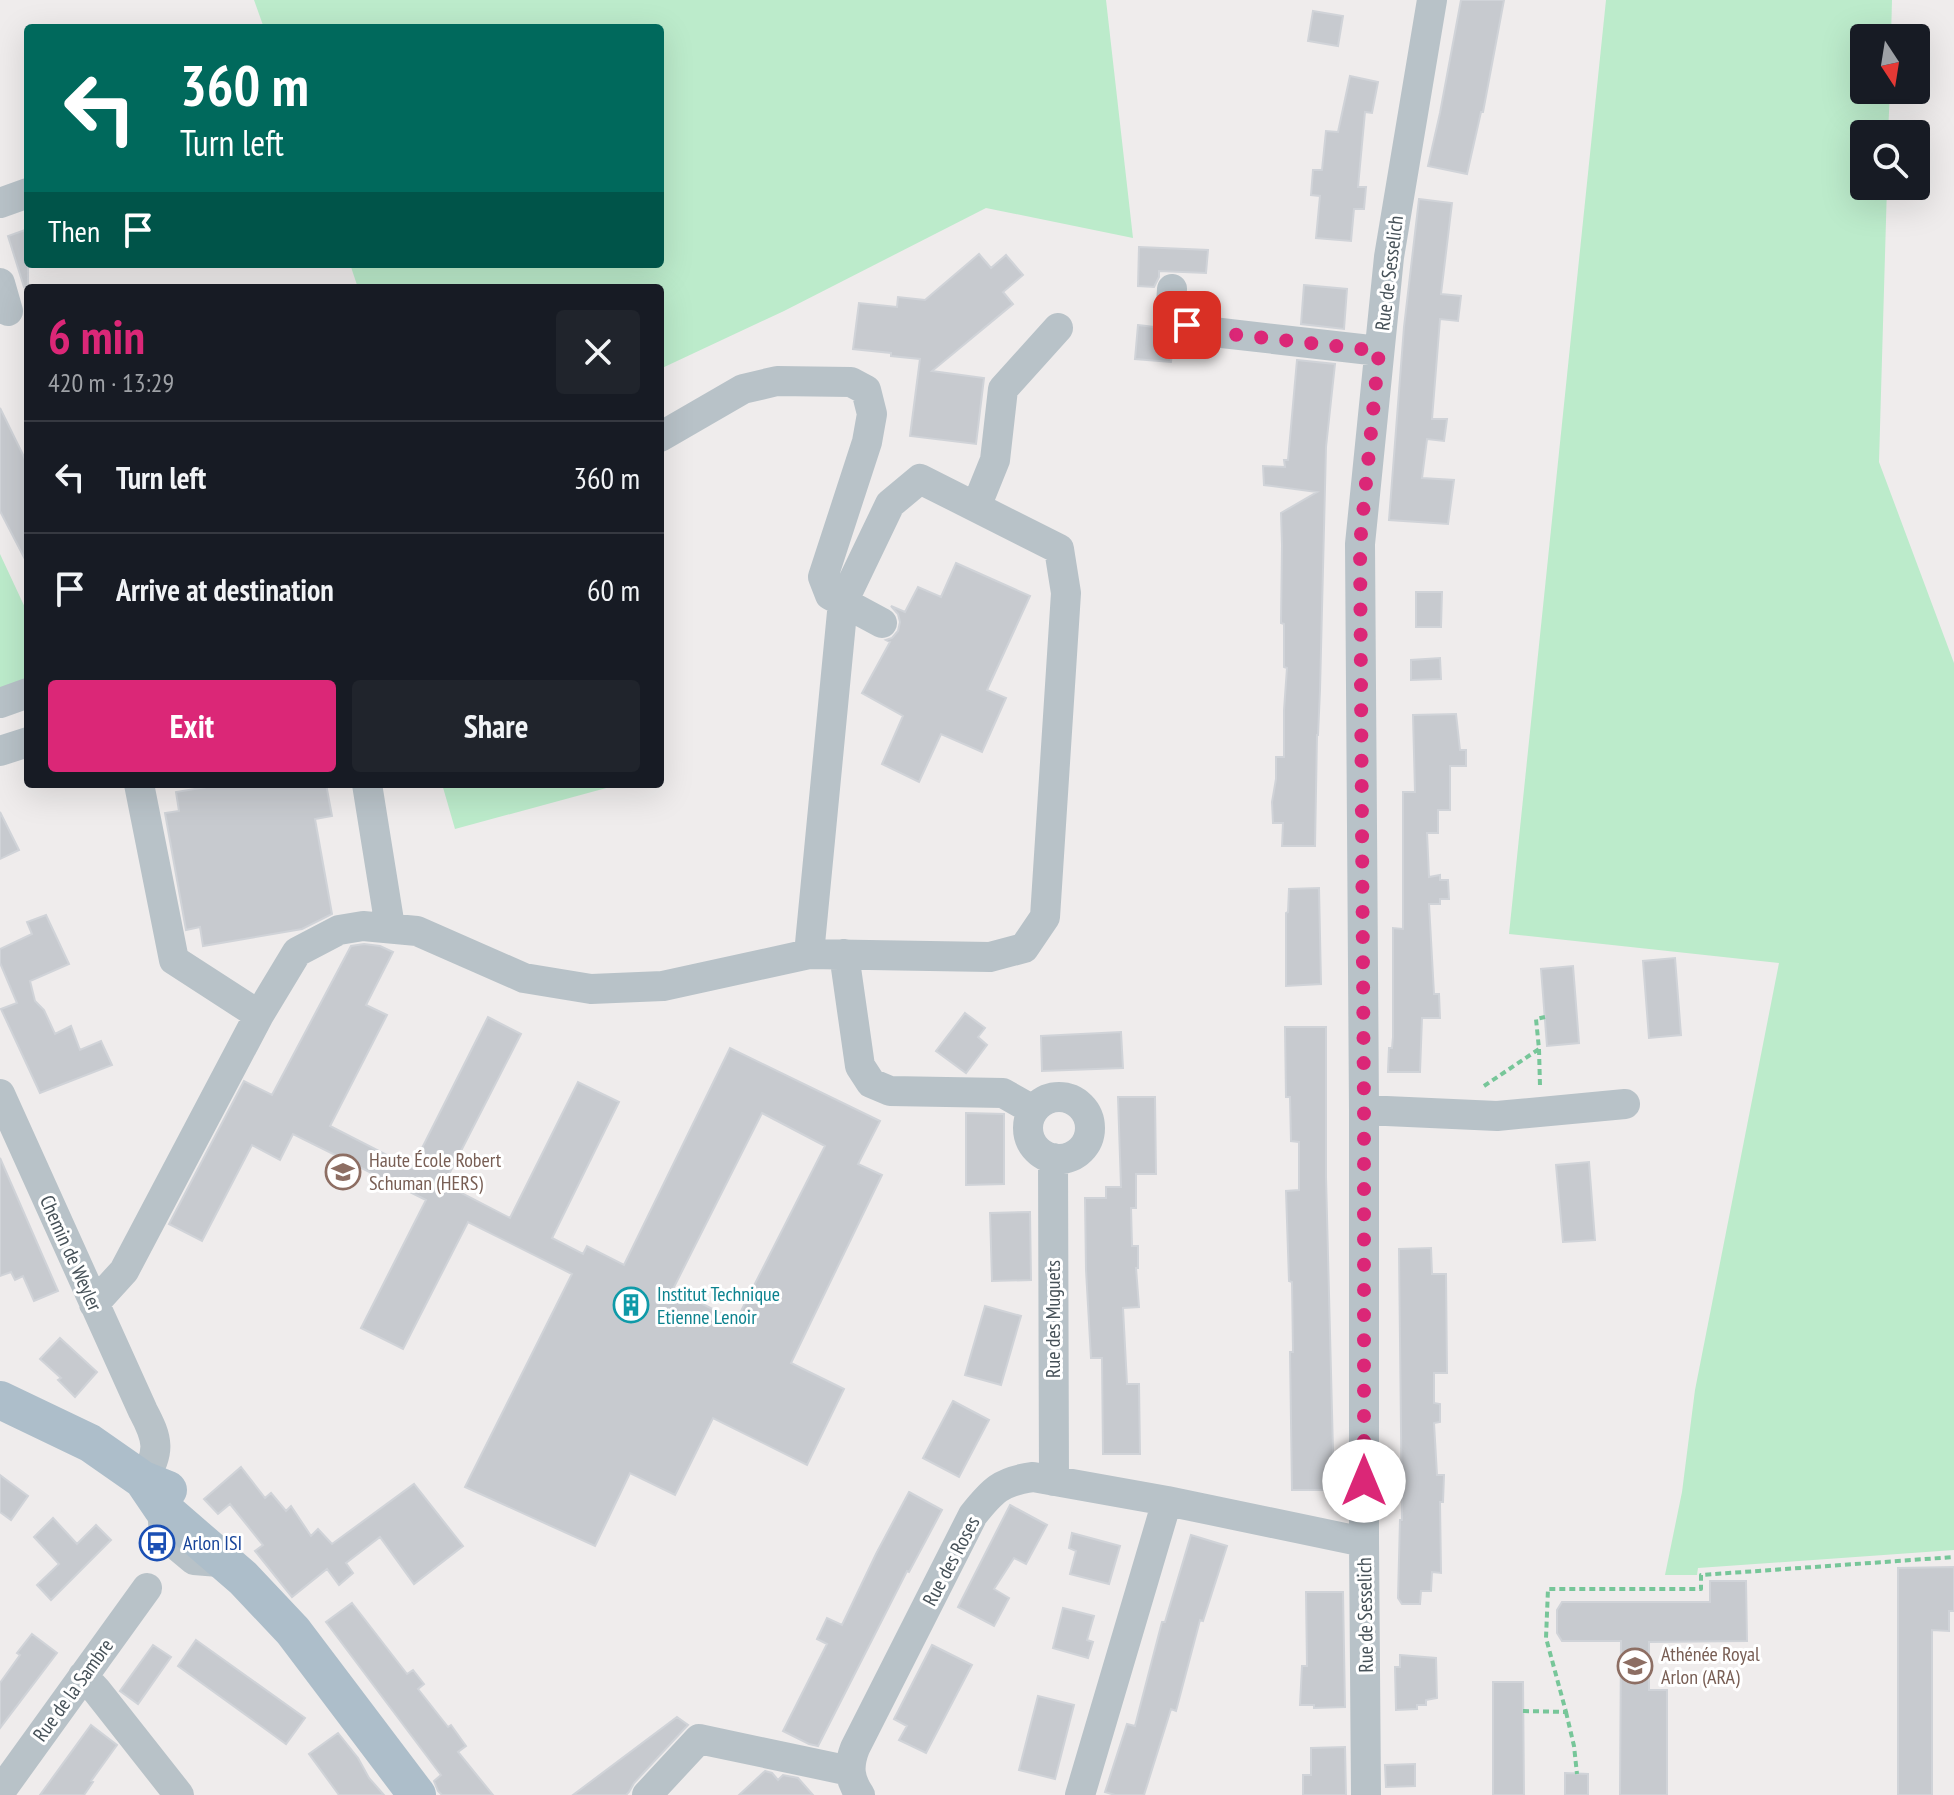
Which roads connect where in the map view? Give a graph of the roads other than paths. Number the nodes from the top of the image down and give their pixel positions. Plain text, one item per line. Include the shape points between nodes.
1 (1432, 0) edge
2 (24, 194) edge
3 (0, 203) edge
4 (1172, 289) dead end
5 (1058, 328) dead end
6 (1379, 351) junction
7 (664, 435) edge
8 (976, 507) junction
9 (843, 602) junction
10 (882, 623) dead end
11 (24, 694) edge
12 (0, 703) edge
13 (24, 743) edge
14 (0, 751) edge
15 (140, 788) edge
16 (368, 788) edge
17 (390, 927) junction
18 (809, 954) junction
19 (844, 954) junction
20 (259, 1015) junction
21 (0, 1094) edge
22 (1625, 1104) dead end
23 (1033, 1110) junction
24 (1364, 1110) junction
25 (1053, 1158) junction
26 (94, 1304) junction
27 (0, 1400) edge
28 (1054, 1481) junction
29 (143, 1484) junction
30 (1167, 1501) junction
31 (1364, 1542) junction
32 (147, 1588) dead end
33 (293, 1631) junction
34 (83, 1676) junction
35 (855, 1783) edge
36 (0, 1792) edge
37 (179, 1795) edge
38 (417, 1795) edge
39 (647, 1795) edge
40 (1080, 1795) edge
41 (1366, 1795) edge

1 - 6 street, Rue de Sesselich via 1389,257
2 - 3 street
4 - 6 street via 1170,319 1204,331
5 - 8 street via 1003,389 995,460
6 - 24 street, Rue de Sesselich via 1360,544
7 - 9 street via 743,389 777,381 851,382 866,390 872,414 867,442 823,577 830,595
8 - 9 street via 920,479 890,504
8 - 19 street via 1059,549 1066,593 1045,917 1024,948 990,957
9 - 10 street
9 - 18 street
11 - 12 street
13 - 14 street
15 - 20 street via 174,960
16 - 17 street
17 - 18 street via 417,931 524,978 591,989 663,986
17 - 20 street via 339,930 297,952
18 - 19 street
19 - 23 street via 860,1066 871,1083 890,1091 1003,1093
20 - 26 street via 124,1271
21 - 26 street, Chemin de Weyler
22 - 24 street via 1497,1116
23 - 25 street via 1030,1139
23 - 25 street via 1060,1097 1085,1111 1087,1141 1073,1156
24 - 31 street, Rue de Sesselich
25 - 28 street, Rue des Muguets
26 - 29 street, Chemin de Weyler via 157,1446
27 - 29 main road via 90,1443
28 - 30 street, Rue des Roses
28 - 35 street, Rue des Roses via 1017,1479 990,1493 973,1515 855,1748 850,1760
29 - 33 main road
29 - 33 main road via 175,1493 237,1548 268,1585
30 - 31 street, Rue des Roses
30 - 40 street
31 - 41 street, Rue de Sesselich
32 - 34 street, Rue de la Sambre
33 - 38 main road
34 - 36 street, Rue de la Sambre
34 - 37 street
35 - 39 street via 699,1739

